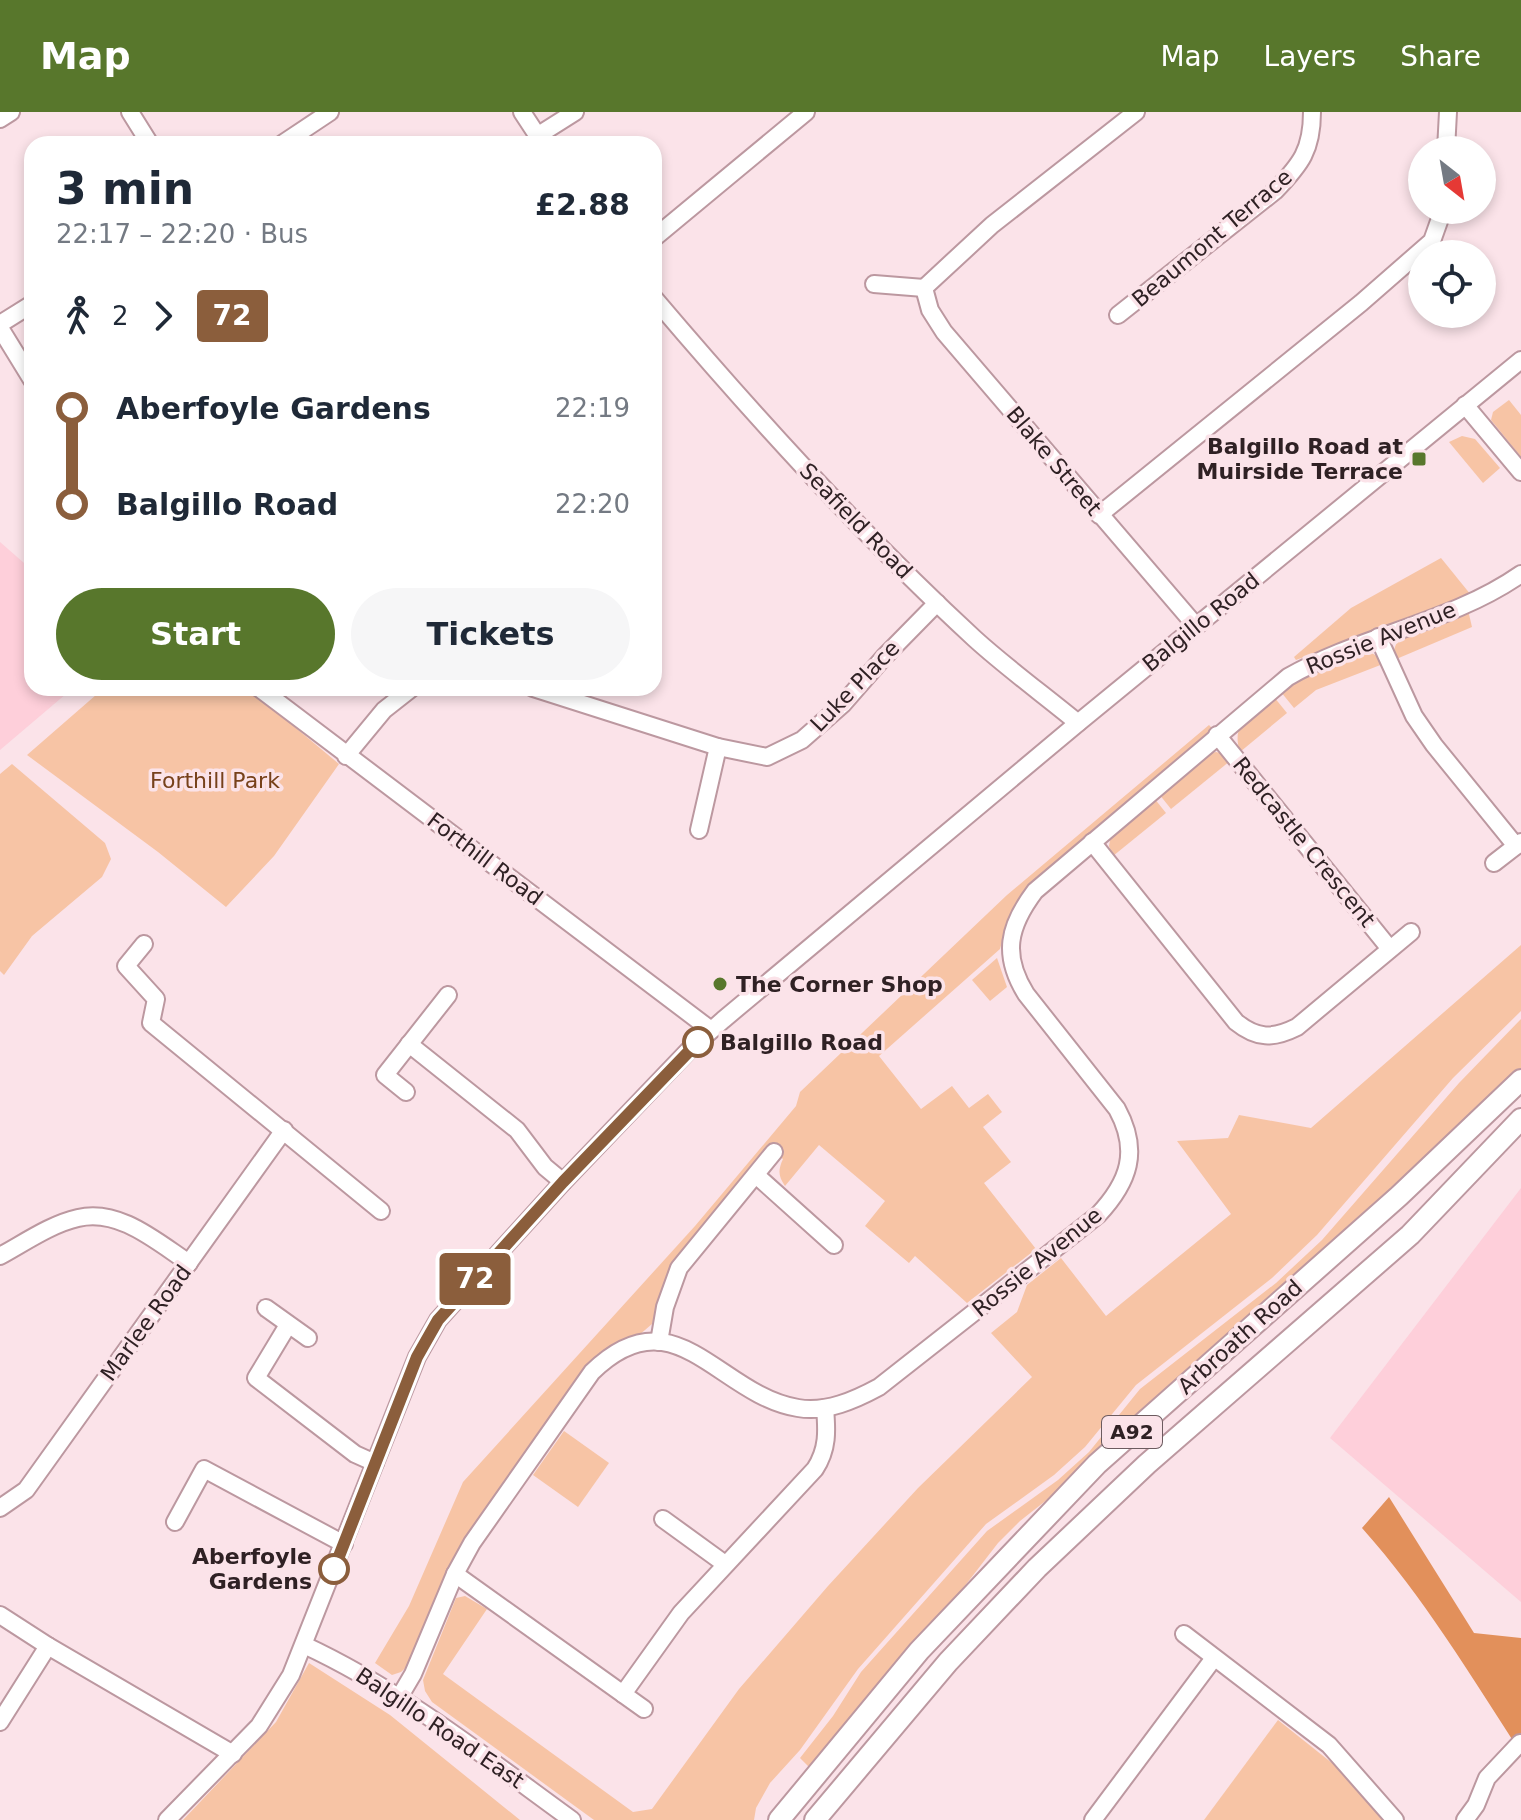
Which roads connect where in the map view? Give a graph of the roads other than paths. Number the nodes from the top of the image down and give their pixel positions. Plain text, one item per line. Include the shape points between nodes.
1 (11, 112) edge
2 (130, 112) edge
3 (330, 112) edge
4 (522, 112) edge
5 (575, 112) edge
6 (806, 112) edge
7 (1136, 112) edge
8 (1312, 112) edge
9 (1448, 112) edge
10 (0, 119) edge
11 (145, 136) edge
12 (294, 136) edge
13 (537, 136) edge
14 (545, 136) edge
15 (1447, 136) edge
16 (1438, 224) edge
17 (662, 231) edge
18 (874, 284) dead end
19 (924, 288) junction
20 (662, 307) edge
21 (24, 310) edge
22 (1118, 315) dead end
23 (0, 326) edge
24 (1521, 360) edge
25 (24, 366) edge
26 (1465, 405) junction
27 (1521, 472) edge
28 (1099, 515) junction
29 (1521, 574) edge
30 (937, 603) junction
31 (1196, 626) junction
32 (1378, 637) junction
33 (269, 696) edge
34 (402, 696) edge
35 (558, 696) edge
36 (1078, 723) junction
37 (1217, 735) junction
38 (718, 747) junction
39 (346, 756) junction
40 (699, 830) dead end
41 (1092, 842) junction
42 (1518, 844) edge
43 (1494, 863) dead end
44 (1411, 932) dead end
45 (144, 944) dead end
46 (1390, 949) junction
47 (448, 995) dead end
48 (711, 1030) junction
49 (409, 1044) junction
50 (1521, 1080) edge
51 (406, 1092) dead end
52 (1521, 1119) edge
53 (284, 1130) junction
54 (774, 1152) dead end
55 (756, 1175) junction
56 (563, 1182) junction
57 (381, 1211) dead end
58 (834, 1245) dead end
59 (0, 1256) edge
60 (189, 1263) junction
61 (266, 1308) dead end
62 (288, 1325) junction
63 (308, 1338) dead end
64 (659, 1342) junction
65 (825, 1408) junction
66 (375, 1463) junction
67 (0, 1508) edge
68 (663, 1519) dead end
69 (175, 1522) dead end
70 (344, 1544) junction
71 (725, 1564) junction
72 (455, 1574) junction
73 (0, 1615) edge
74 (1184, 1634) dead end
75 (304, 1645) junction
76 (48, 1646) junction
77 (1214, 1658) junction
78 (623, 1694) junction
79 (400, 1696) junction
80 (644, 1709) dead end
81 (0, 1722) edge
82 (1520, 1743) edge
83 (233, 1754) junction
84 (167, 1820) edge
85 (572, 1820) edge
86 (779, 1820) edge
87 (815, 1820) edge
88 (1093, 1820) edge
89 (1395, 1820) edge
90 (1465, 1820) edge

1 - 10 street
2 - 11 street
3 - 12 street
4 - 13 street
5 - 14 street
6 - 17 street
7 - 19 street via 992,225
8 - 22 street, Beaumont Terrace via 1312,137 1297,167 1275,191
9 - 15 street
16 - 28 street via 1432,241 1361,303
18 - 19 street
19 - 28 street, Blake Street via 944,332
20 - 30 street, Seafield Road via 728,385
21 - 23 street
23 - 25 street
24 - 26 street, Balgillo Road
26 - 27 street
26 - 31 street, Balgillo Road
28 - 31 street, Blake Street
29 - 32 street, Rossie Avenue via 1475,601
30 - 36 street, Seafield Road
30 - 38 street, Luke Place via 802,740 767,757
31 - 36 street, Balgillo Road
32 - 37 street, Rossie Avenue via 1288,677
32 - 42 street via 1414,716
33 - 39 street, Forthill Road
34 - 39 street
35 - 38 street, Luke Place
36 - 48 street, Balgillo Road
37 - 41 street, Rossie Avenue
37 - 46 street, Redcastle Crescent
38 - 40 street
39 - 48 street, Forthill Road
41 - 46 street, Redcastle Crescent via 1249,1032 1264,1037 1297,1027
41 - 65 street, Rossie Avenue via 1023,907 1010,957 1026,994 1128,1129 1126,1176 1098,1215 879,1387
42 - 43 street
44 - 46 street, Redcastle Crescent
45 - 53 street via 126,966 156,999 151,1023
47 - 49 street
48 - 56 street, Balgillo Road
49 - 51 street via 385,1075
49 - 56 street via 517,1130
50 - 86 main road, Arbroath Road / A92 via 1399,1196 1097,1464 919,1651
52 - 87 main road, Arbroath Road / A92 via 1410,1235 1147,1464 1037,1568 948,1662
53 - 57 street
53 - 60 street, Marlee Road
54 - 55 street
55 - 58 street
55 - 64 street via 679,1268
56 - 66 street, Balgillo Road via 438,1320 417,1357
59 - 60 street via 63,1222 111,1217
60 - 67 street, Marlee Road via 26,1490
61 - 62 street
62 - 63 street
62 - 66 street via 256,1378 355,1454
64 - 65 street, Rossie Avenue via 696,1353 775,1403
64 - 72 street, Rossie Avenue via 622,1348 592,1372
65 - 71 street via 824,1456
66 - 70 street, Balgillo Road
68 - 71 street
69 - 70 street via 204,1469
70 - 75 street, Balgillo Road
71 - 78 street via 681,1613
72 - 78 street
72 - 79 street, Rossie Avenue
73 - 76 street
74 - 77 street
75 - 79 street, Balgillo Road East
75 - 83 street, Balgillo Road via 275,1703
76 - 81 street
76 - 83 street
77 - 88 street
77 - 89 street via 1329,1745
78 - 80 street
79 - 85 street, Balgillo Road East
82 - 90 street via 1487,1778
83 - 84 street, Balgillo Road

